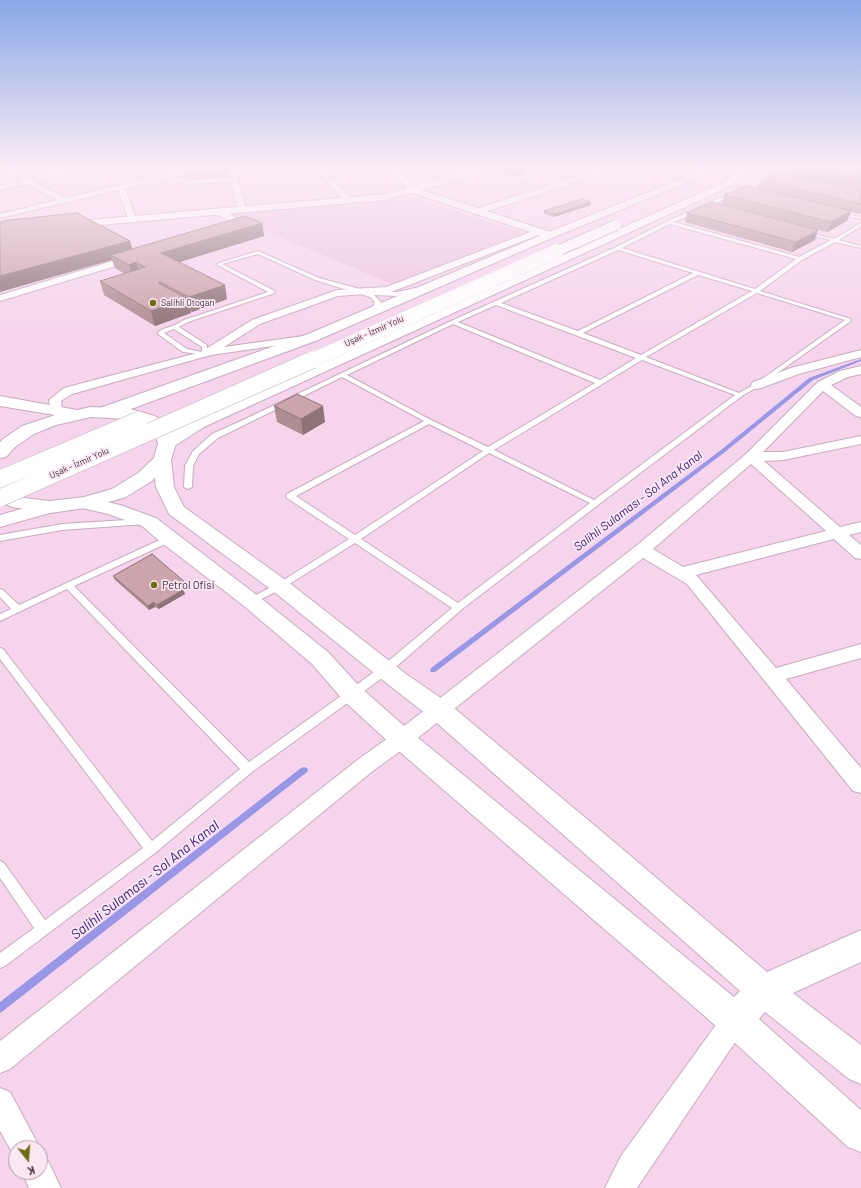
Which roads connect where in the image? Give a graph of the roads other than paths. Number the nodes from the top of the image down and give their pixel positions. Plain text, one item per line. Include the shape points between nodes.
1 (79, 221) edge
2 (90, 221) edge
3 (239, 221) edge
4 (507, 221) edge
5 (575, 221) edge
6 (601, 221) edge
7 (624, 221) edge
8 (645, 221) edge
9 (670, 222) joint
10 (861, 224) edge
11 (798, 230) edge
12 (222, 231) edge
13 (544, 233) junction
14 (835, 240) junction
15 (861, 247) edge
16 (618, 248) junction
17 (145, 254) edge
18 (800, 259) junction
19 (697, 273) junction
20 (425, 288) junction
21 (359, 291) junction
22 (756, 291) junction
23 (0, 298) edge
24 (497, 303) junction
25 (374, 310) junction
26 (453, 322) junction
27 (175, 327) junction
28 (579, 333) junction
29 (313, 337) junction
30 (861, 353) edge
31 (205, 354) junction
32 (642, 357) junction
33 (861, 370) edge
34 (343, 375) junction
35 (601, 383) junction
36 (757, 385) junction
37 (822, 385) junction
38 (213, 388) dead end
39 (740, 395) junction
40 (0, 401) edge
41 (56, 410) junction
42 (163, 410) dead end
43 (106, 412) junction
44 (861, 413) edge
45 (76, 414) junction
46 (429, 421) junction
47 (861, 440) edge
48 (4, 441) edge
49 (489, 450) junction
50 (165, 452) junction
51 (751, 457) junction
52 (0, 479) edge
53 (188, 487) dead end
54 (0, 493) edge
55 (0, 498) edge
56 (85, 503) junction
57 (595, 504) junction
58 (50, 507) junction
59 (0, 521) edge
60 (149, 522) junction
61 (861, 527) edge
62 (837, 533) junction
63 (0, 538) edge
64 (169, 539) junction
65 (355, 539) junction
66 (642, 550) junction
67 (861, 554) edge
68 (681, 574) junction
69 (68, 585) junction
70 (280, 586) junction
71 (0, 592) edge
72 (251, 601) junction
73 (458, 608) junction
74 (17, 609) junction
75 (0, 618) edge
76 (861, 651) edge
77 (0, 652) edge
78 (385, 670) junction
79 (772, 676) junction
80 (352, 694) junction
81 (439, 710) junction
82 (402, 739) junction
83 (248, 768) junction
84 (861, 784) edge
85 (150, 848) junction
86 (0, 867) edge
87 (43, 928) junction
88 (861, 946) edge
89 (0, 961) edge
90 (763, 990) junction
91 (735, 1020) junction
92 (0, 1059) edge
93 (861, 1067) edge
94 (0, 1102) edge
95 (861, 1134) edge
96 (21, 1140) edge
97 (620, 1188) edge

1 - 2 main road via 55,224
3 - 12 street via 245,224
4 - 13 street
5 - 13 main road
6 - 38 main road, Uşak - İzmir Yolu
7 - 55 main road, Uşak - İzmir Yolu, bridge
8 - 50 main road via 198,423
9 - 16 lane
9 - 18 lane
10 - 14 lane
11 - 14 lane
13 - 20 main road
13 - 21 street via 387,290
14 - 15 lane
14 - 18 lane
16 - 19 lane
16 - 24 lane
17 - 23 street
18 - 22 lane
19 - 22 lane
19 - 28 lane
20 - 21 lane via 391,294
20 - 25 main road
21 - 25 lane via 372,296 378,302
21 - 27 lane via 317,279 258,252 218,264 273,292
21 - 31 street via 337,293 256,322
22 - 32 lane
22 - 36 lane via 849,320
24 - 26 lane
24 - 28 lane
25 - 29 main road
26 - 34 lane
26 - 35 lane
27 - 31 lane via 205,346
27 - 31 lane via 160,333 185,351
28 - 32 lane
29 - 31 street
29 - 43 main road
30 - 36 street via 808,367
31 - 41 street via 68,391 55,400
32 - 35 lane
32 - 39 lane
33 - 37 street via 844,374
34 - 46 lane
34 - 53 lane via 215,436 196,453 189,466
35 - 49 lane
36 - 39 lane
37 - 44 street
37 - 51 street
39 - 57 lane
40 - 41 main road
41 - 45 main road
42 - 52 main road, Uşak - İzmir Yolu, bridge
43 - 45 main road
43 - 50 main road via 130,414 149,420 162,430
45 - 48 main road via 51,421
46 - 49 lane
46 - 65 lane via 290,496
47 - 51 street via 783,456
49 - 57 lane
49 - 65 lane
50 - 56 main road via 145,478 119,493
50 - 70 street via 165,487 176,510
51 - 62 street
51 - 66 street
54 - 58 main road via 19,503
56 - 58 main road
56 - 60 street via 113,509
57 - 73 lane
58 - 59 main road
60 - 63 lane via 62,527
60 - 64 street
61 - 62 street
62 - 67 street
62 - 68 street
64 - 69 lane
64 - 72 street
65 - 70 lane
65 - 73 lane
66 - 68 street
66 - 81 street
68 - 79 street via 692,580
69 - 74 lane
69 - 83 lane
70 - 72 lane
70 - 78 street
71 - 74 lane
72 - 80 street via 320,658
73 - 78 lane
74 - 75 lane
76 - 79 street
77 - 85 lane
78 - 80 lane
78 - 81 street
79 - 84 street
80 - 82 street
80 - 83 lane
81 - 82 street
81 - 90 street
82 - 91 street
82 - 92 street via 366,764
83 - 85 lane
85 - 87 lane
86 - 87 lane
87 - 89 lane
88 - 90 street
90 - 91 street
90 - 93 street
91 - 95 street
91 - 97 street
94 - 96 street

